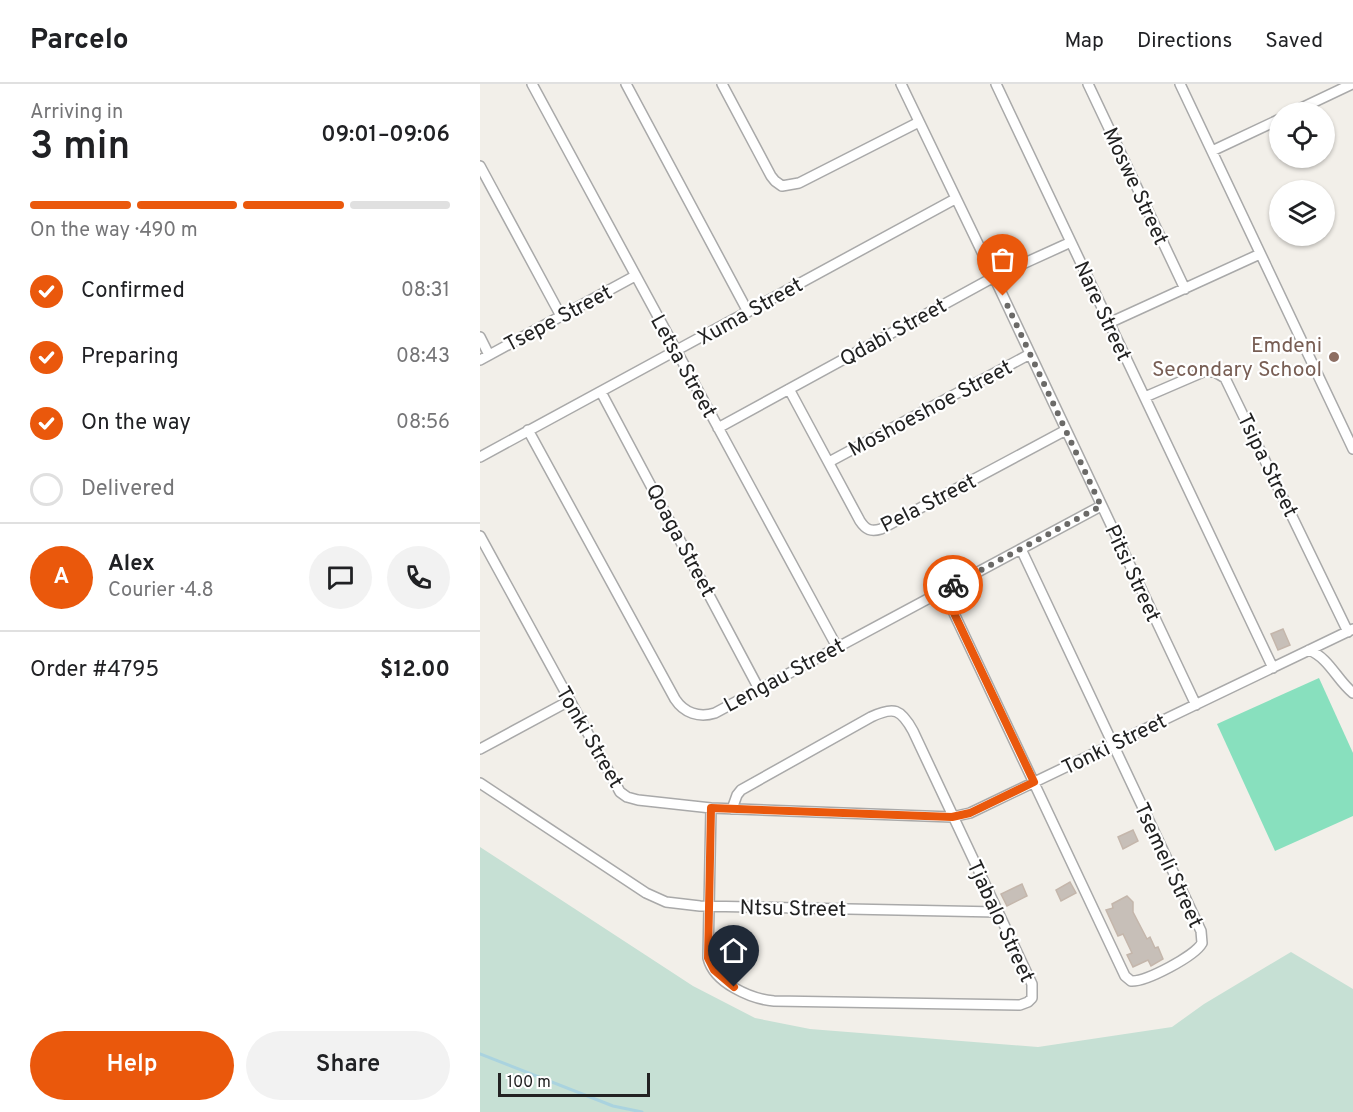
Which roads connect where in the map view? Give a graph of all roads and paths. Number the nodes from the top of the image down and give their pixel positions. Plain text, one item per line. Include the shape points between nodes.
1 (532, 84) edge
2 (626, 84) edge
3 (722, 84) edge
4 (901, 84) edge
5 (996, 84) edge
6 (1088, 84) edge
7 (1180, 84) edge
8 (1352, 84) edge
9 (1314, 102) edge
10 (919, 122) junction
11 (1269, 124) edge
12 (1212, 151) junction
13 (480, 166) edge
14 (955, 199) junction
15 (1071, 242) junction
16 (1260, 254) junction
17 (635, 276) junction
18 (994, 277) junction
19 (1185, 289) junction
20 (748, 312) junction
21 (561, 316) junction
22 (1109, 323) junction
23 (480, 337) edge
24 (676, 351) junction
25 (1030, 354) junction
26 (484, 357) edge
27 (789, 389) junction
28 (601, 392) junction
29 (1144, 397) junction
30 (718, 428) junction
31 (528, 430) junction
32 (1066, 430) junction
33 (1353, 448) edge
34 (480, 457) edge
35 (829, 462) junction
36 (1101, 506) junction
37 (480, 536) edge
38 (1021, 549) junction
39 (943, 590) junction
40 (1350, 630) edge
41 (837, 647) junction
42 (1309, 650) junction
43 (1273, 668) junction
44 (759, 688) junction
45 (1353, 693) edge
46 (569, 701) junction
47 (1196, 705) junction
48 (1113, 744) junction
49 (480, 749) edge
50 (1034, 782) junction
51 (480, 783) edge
52 (711, 808) junction
53 (732, 809) junction
54 (952, 817) junction
55 (709, 906) junction
56 (997, 912) junction

1 - 17 street, Letsa Street
2 - 20 street
3 - 10 street via 771,176 782,186 799,183
4 - 10 street, Pitsi Street
5 - 15 street, Nare Street
6 - 19 street, Moswe Street
7 - 12 street
8 - 9 street
10 - 14 street, Pitsi Street
11 - 12 street
12 - 16 street
13 - 21 street
14 - 18 street, Pitsi Street
14 - 20 street, Xuma Street
15 - 18 street, Qdabi Street
15 - 22 street, Nare Street
16 - 19 street
16 - 33 street
17 - 21 street, Tsepe Street
17 - 24 street, Letsa Street
18 - 25 street, Pitsi Street
18 - 27 street, Qdabi Street
19 - 22 street
20 - 24 street, Xuma Street
21 - 26 street, Tsepe Street
22 - 29 street, Nare Street
23 - 26 street
24 - 28 street, Xuma Street
24 - 30 street, Letsa Street
25 - 32 street, Pitsi Street
25 - 35 street, Moshoeshoe Street
27 - 30 street, Qdabi Street
27 - 35 street, Pela Street
28 - 31 street, Xuma Street
28 - 44 street, Qoaga Street
29 - 40 street, Tsipa Street via 1203,372 1215,372 1225,378
29 - 43 street, Nare Street
30 - 41 street, Letsa Street
31 - 34 street, Xuma Street
31 - 44 street, Lengau Street via 679,706 691,713 708,715
32 - 35 street, Pela Street via 874,531 864,527
32 - 36 street, Pitsi Street
36 - 38 street, Lengau Street
36 - 47 street, Pitsi Street
37 - 46 street, Tonki Street
38 - 39 street, Lengau Street
38 - 48 street, Tsemeli Street
39 - 41 street, Lengau Street
39 - 50 street, Tsemeli Street
40 - 42 street, Tonki Street
41 - 44 street, Lengau Street
42 - 43 street, Tonki Street
42 - 45 street via 1329,664
43 - 47 street, Tonki Street
46 - 49 street
46 - 52 street, Tonki Street via 620,792 639,800
47 - 48 street, Tonki Street
48 - 50 street, Tonki Street
48 - 50 street, Tsemeli Street via 1202,937 1195,951 1145,979 1131,981 1125,976
50 - 54 street, Tonki Street via 970,813
51 - 55 street, Ntsu Street via 653,897
52 - 53 street, Tonki Street
52 - 55 street, Tjabalo Street
53 - 54 street, Tonki Street
53 - 54 street, Tjabalo Street via 741,790 871,717 891,710 909,724
54 - 56 street, Tjabalo Street
55 - 56 street, Ntsu Street
55 - 56 street, Tjabalo Street via 710,963 727,982 757,998 1022,1005 1032,998 1032,984

